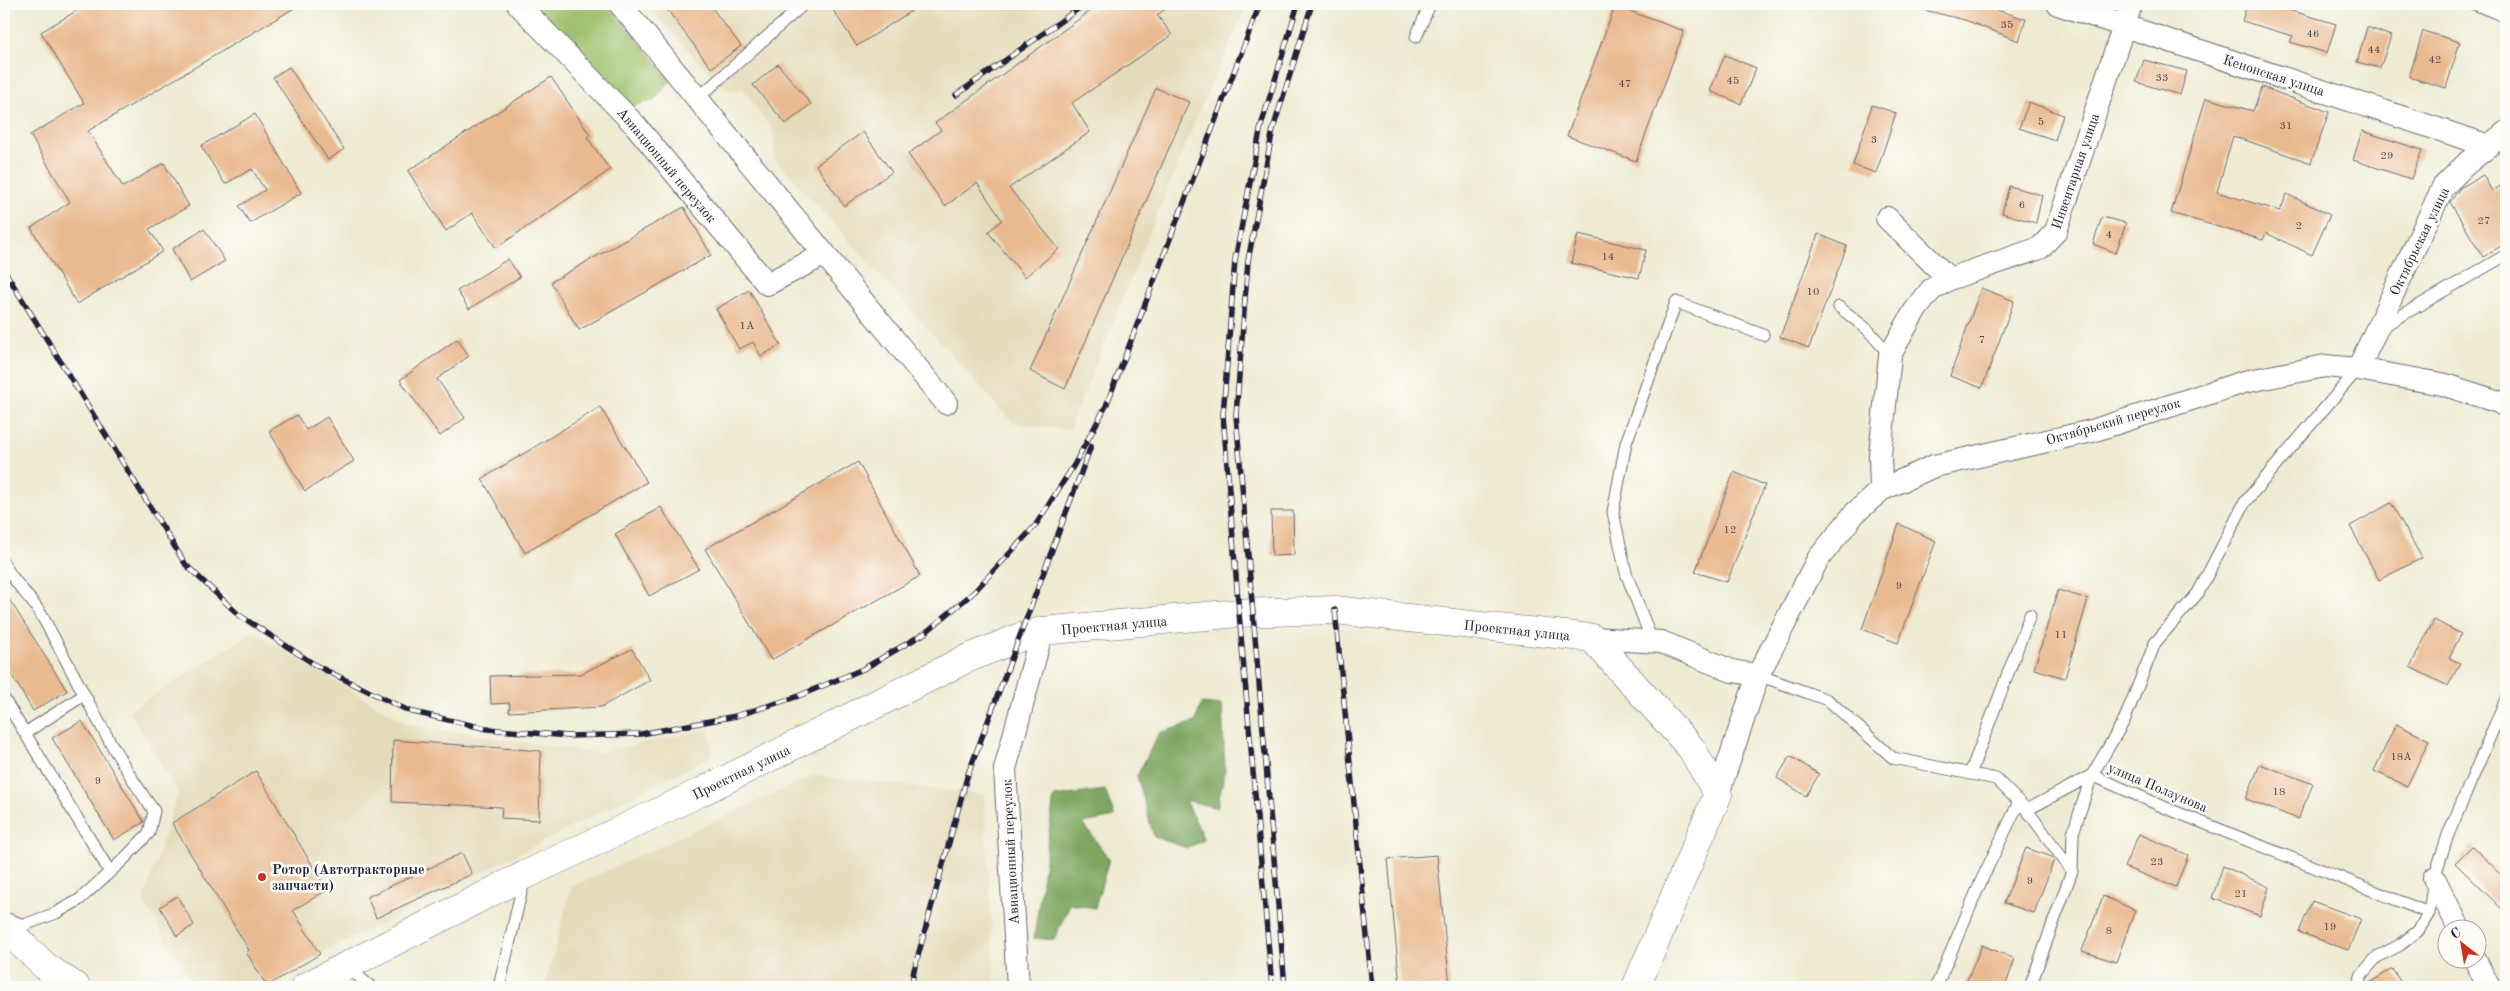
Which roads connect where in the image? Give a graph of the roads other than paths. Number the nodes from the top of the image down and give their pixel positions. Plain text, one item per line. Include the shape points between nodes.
1 (518, 4) edge
2 (620, 4) edge
3 (804, 4) edge
4 (1430, 4) edge
5 (2058, 4) edge
6 (2131, 4) edge
7 (2474, 4) edge
8 (2506, 16) edge
9 (2124, 26) junction
10 (1416, 36) dead end
11 (698, 98) junction
12 (2501, 140) edge
13 (1886, 218) dead end
14 (825, 254) junction
15 (2506, 255) edge
16 (1949, 279) junction
17 (1839, 306) dead end
18 (2377, 330) junction
19 (1763, 335) dead end
20 (1890, 356) junction
21 (2358, 369) junction
22 (2504, 400) edge
23 (946, 403) dead end
24 (1881, 490) junction
25 (4, 564) edge
26 (2030, 615) dead end
27 (1042, 631) junction
28 (1592, 638) junction
29 (1652, 641) junction
30 (1758, 675) junction
31 (84, 696) junction
32 (4, 699) edge
33 (2506, 700) edge
34 (25, 733) junction
35 (1970, 774) junction
36 (2092, 776) junction
37 (1718, 794) junction
38 (2023, 806) junction
39 (2072, 871) junction
40 (110, 872) junction
41 (525, 876) junction
42 (2434, 878) junction
43 (2429, 913) junction
44 (4, 918) edge
45 (2454, 918) edge
46 (4, 927) edge
47 (346, 966) junction
48 (2479, 968) edge
49 (76, 987) edge
50 (305, 987) edge
51 (371, 987) edge
52 (499, 987) edge
53 (1018, 987) edge
54 (1636, 987) edge
55 (1936, 987) edge
56 (2030, 987) edge
57 (2357, 987) edge
58 (2488, 987) edge

1 - 14 street, Авиационный переулок via 636,126 767,284
2 - 11 street
3 - 11 lane
4 - 10 lane
5 - 9 street, Кенонская улица
6 - 9 street, Инвентарная улица
7 - 8 lane
9 - 12 street, Кенонская улица
9 - 16 street, Инвентарная улица via 2056,231 2040,248
11 - 14 street
12 - 18 street, Октябрьская улица via 2464,166 2442,187
13 - 16 street
14 - 23 street
15 - 18 lane
16 - 20 street, Инвентарная улица via 1931,290 1914,312
17 - 20 lane via 1867,329
18 - 21 street, Октябрьская улица
19 - 29 lane via 1676,302 1626,443 1613,512 1626,574
20 - 24 street, Инвентарная улица via 1880,455
21 - 22 street, Октябрьский переулок via 2442,384
21 - 24 street, Октябрьский переулок via 2325,366 2244,382 2092,431 1934,466
21 - 36 lane via 2246,502 2198,593 2156,643 2124,722
24 - 30 street, Октябрьский переулок via 1855,513 1818,559
25 - 31 lane via 36,606
26 - 35 lane
27 - 28 street, Проектная улица via 1238,613 1335,610
27 - 41 street, Проектная улица via 964,660
27 - 53 street, Авиационный переулок via 1005,769
28 - 29 street
28 - 37 street via 1691,748
29 - 30 street via 1732,671
30 - 35 lane via 1828,700 1893,758
30 - 37 street, Октябрьский переулок
31 - 34 lane
31 - 40 lane via 154,811 149,833
32 - 34 lane
33 - 42 lane via 2448,835
34 - 40 lane
35 - 38 lane via 1996,779
36 - 38 lane, улица Ползунова
36 - 39 lane via 2073,833
36 - 43 lane, улица Ползунова
37 - 54 street
38 - 39 lane
38 - 55 lane via 1982,879
39 - 56 lane
40 - 44 lane via 79,900 56,912 24,925
41 - 47 street, Проектная улица
41 - 52 lane
42 - 43 lane
42 - 45 street
43 - 57 lane via 2418,932 2378,957 2362,974
46 - 49 street via 45,966
47 - 50 street, Проектная улица
47 - 51 lane
48 - 58 street

